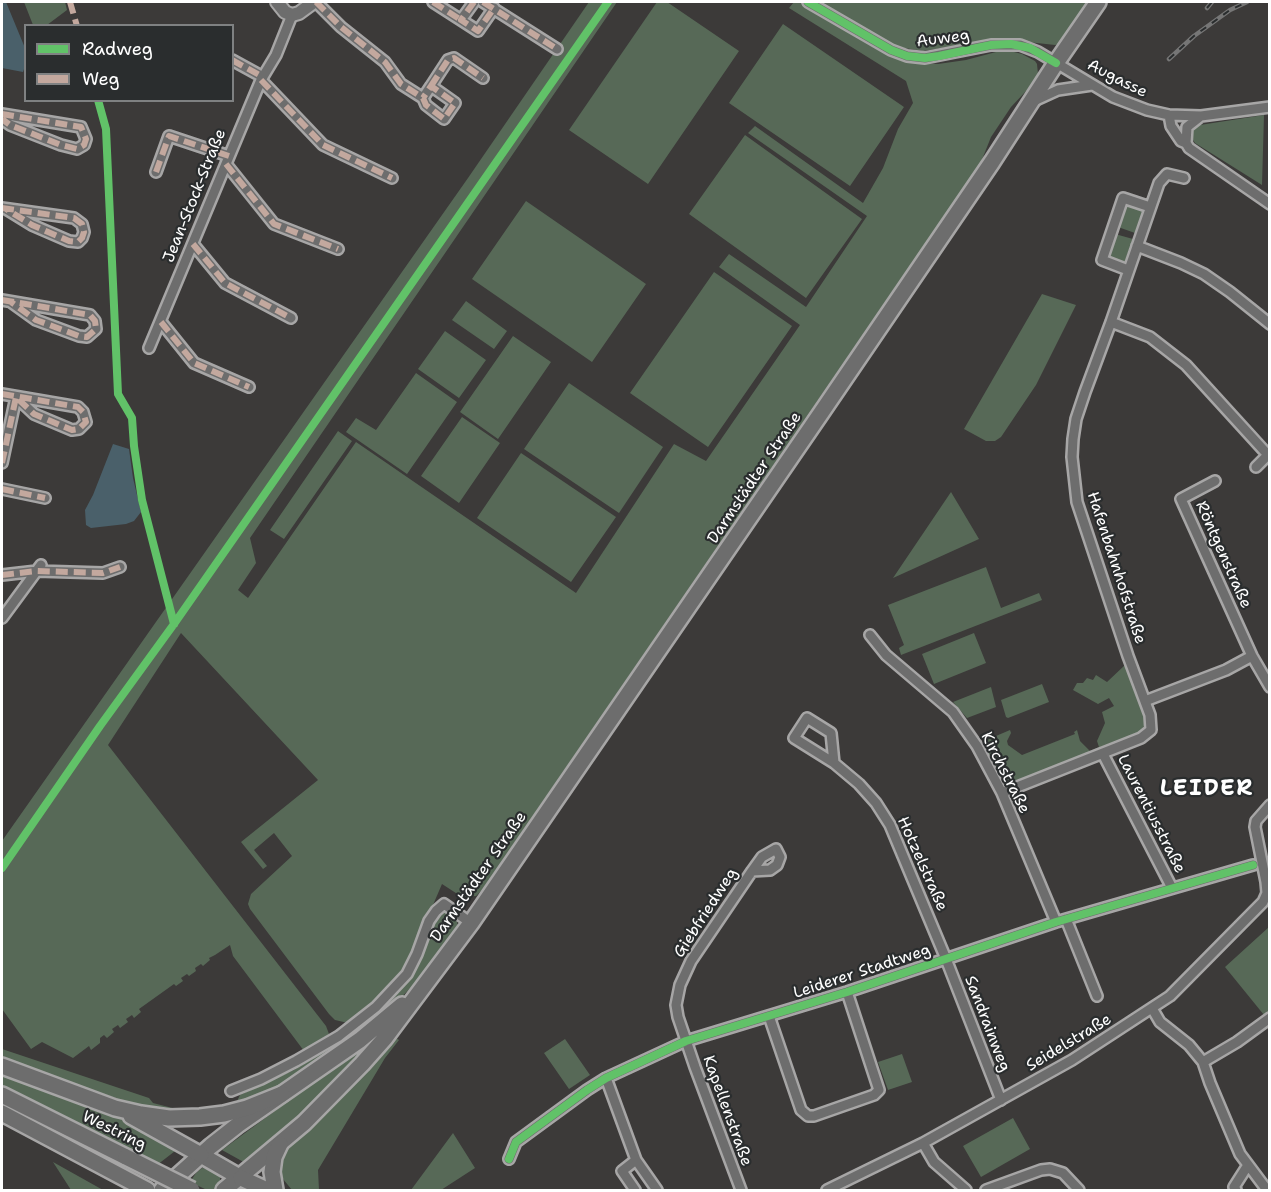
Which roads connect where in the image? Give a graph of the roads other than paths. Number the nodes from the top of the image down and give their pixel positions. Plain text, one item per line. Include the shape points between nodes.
1 (277, 2) edge
2 (315, 2) edge
3 (433, 2) edge
4 (474, 2) edge
5 (483, 2) edge
6 (808, 2) edge
7 (1098, 2) edge
8 (494, 8) junction
9 (292, 15) junction
10 (460, 20) junction
11 (557, 49) dead end
12 (234, 61) edge
13 (1056, 63) junction
14 (262, 78) junction
15 (483, 78) dead end
16 (431, 86) junction
17 (1095, 86) junction
18 (423, 98) junction
19 (1030, 103) junction
20 (1269, 107) edge
21 (2, 114) edge
22 (1169, 115) junction
23 (1202, 116) junction
24 (2, 119) edge
25 (1186, 143) junction
26 (227, 160) junction
27 (156, 172) dead end
28 (392, 178) dead end
29 (1184, 178) dead end
30 (1269, 204) edge
31 (1150, 207) junction
32 (4, 209) edge
33 (194, 244) junction
34 (1137, 246) junction
35 (338, 249) dead end
36 (1128, 270) junction
37 (6, 301) edge
38 (291, 318) dead end
39 (161, 322) junction
40 (1112, 322) junction
41 (1269, 324) edge
42 (150, 348) dead end
43 (249, 387) dead end
44 (2, 394) edge
45 (16, 397) junction
46 (1268, 455) edge
47 (2, 463) edge
48 (1256, 467) dead end
49 (1215, 481) dead end
50 (2, 489) edge
51 (45, 498) dead end
52 (120, 567) dead end
53 (39, 568) junction
54 (2, 575) edge
55 (2, 618) edge
56 (870, 635) dead end
57 (1252, 656) junction
58 (1269, 687) edge
59 (1145, 701) junction
60 (1103, 754) junction
61 (834, 763) junction
62 (1002, 793) junction
63 (1269, 806) edge
64 (1262, 865) edge
65 (752, 871) dead end
66 (1172, 888) junction
67 (1066, 919) junction
68 (1056, 922) junction
69 (471, 923) junction
70 (946, 959) junction
71 (435, 970) junction
72 (847, 992) junction
73 (1097, 996) dead end
74 (1153, 1010) junction
75 (769, 1016) junction
76 (1269, 1018) edge
77 (686, 1041) junction
78 (1203, 1062) junction
79 (2, 1066) edge
80 (606, 1078) junction
81 (231, 1091) dead end
82 (282, 1094) junction
83 (2, 1097) edge
84 (1001, 1100) junction
85 (115, 1108) junction
86 (2, 1113) edge
87 (923, 1143) junction
88 (280, 1144) junction
89 (201, 1155) junction
90 (509, 1159) dead end
91 (636, 1160) junction
92 (1248, 1165) junction
93 (183, 1172) junction
94 (241, 1178) junction
95 (139, 1188) edge
96 (162, 1191) edge
97 (184, 1191) edge
98 (192, 1191) edge
99 (224, 1191) edge
100 (267, 1191) edge
101 (275, 1191) edge
102 (635, 1191) edge
103 (657, 1191) edge
104 (741, 1191) edge
105 (827, 1191) edge
106 (966, 1191) edge
107 (986, 1191) edge
108 (1079, 1191) edge
109 (1236, 1191) edge
110 (1267, 1191) edge

1 - 9 street
2 - 9 street
2 - 18 street via 385,62 401,84
3 - 10 street
4 - 10 street
5 - 8 street
6 - 13 street, Auweg via 907,56 939,56 1011,44 1030,48
7 - 13 main road, Darmstädter Straße
8 - 10 street via 478,31
8 - 11 street
9 - 14 street, Jean-Stock-Straße
12 - 14 street
13 - 17 street, Augasse
13 - 19 main road, Darmstädter Straße
14 - 26 street, Jean-Stock-Straße
14 - 28 street via 323,145
15 - 16 street via 454,58 448,60
16 - 18 street
16 - 18 street via 455,103 444,119
17 - 19 street via 1058,90
17 - 22 street, Augasse via 1137,108
19 - 69 main road, Darmstädter Straße
20 - 23 street, Augasse
21 - 24 street via 81,127 86,139 77,149 61,146
22 - 23 street, Augasse
22 - 25 street via 1174,130
23 - 25 street via 1187,127
25 - 30 street
26 - 27 street via 211,149 170,136
26 - 33 street, Jean-Stock-Straße
26 - 35 street via 274,224
29 - 31 street, Hafenbahnhofstraße via 1164,175
31 - 34 street, Hafenbahnhofstraße
31 - 36 street via 1123,198 1102,260
32 - 32 street via 69,241 78,242 84,232 82,224 74,218
33 - 38 street via 225,283
33 - 39 street, Jean-Stock-Straße
34 - 36 street, Hafenbahnhofstraße
34 - 41 street via 1204,274
36 - 40 street, Hafenbahnhofstraße
37 - 37 street via 36,320 79,336 87,338 96,329 90,315
39 - 42 street, Jean-Stock-Straße
39 - 43 street via 194,363
40 - 46 street via 1150,337 1186,365
40 - 59 street, Hafenbahnhofstraße via 1076,419 1072,448 1074,479 1087,535
44 - 45 street
45 - 45 street via 34,414 72,430 86,422 78,407
45 - 47 street
46 - 48 street
49 - 57 street, Röntgenstraße via 1181,499
50 - 51 street
52 - 53 street via 103,573
53 - 54 street
53 - 55 street
56 - 62 street, Kirchstraße via 886,655 953,712
57 - 58 street, Röntgenstraße
57 - 59 street
59 - 60 street, Hafenbahnhofstraße via 1150,730 1141,738
60 - 62 street
60 - 66 street, Laurentiusstraße
61 - 61 street, Hotzelstraße via 831,734 807,718 795,738
61 - 70 street, Hotzelstraße via 860,784 890,825
62 - 68 street, Kirchstraße
63 - 64 street, Seidelstraße via 1255,827
64 - 66 street, Leiderer Stadtweg
64 - 74 street, Seidelstraße via 1267,893 1257,910
65 - 77 street, Giebfriedweg via 691,961 680,985 676,1005
66 - 67 street, Leiderer Stadtweg
67 - 68 street, Leiderer Stadtweg
67 - 73 street
68 - 70 street, Leiderer Stadtweg
69 - 71 main road, Darmstädter Straße
69 - 81 street via 444,904 429,921 407,974 376,1007 339,1036 296,1061
70 - 72 street, Leiderer Stadtweg
70 - 84 street, Sandrainweg
71 - 82 main road, Darmstädter Straße via 360,1040
71 - 88 main road, Darmstädter Straße via 375,1049
72 - 75 street, Leiderer Stadtweg
72 - 75 street via 879,1090 814,1116 801,1110
74 - 78 street via 1160,1022
74 - 84 street, Seidelstraße
75 - 77 street, Leiderer Stadtweg
76 - 78 street
77 - 80 street, Leiderer Stadtweg
77 - 104 street, Kapellenstraße
78 - 92 street
79 - 85 main road
80 - 90 street, Leiderer Stadtweg via 516,1142
80 - 91 street
82 - 85 main road via 247,1108 200,1117 169,1118
82 - 89 main road, Darmstädter Straße
83 - 98 main road, Westring, bridge
84 - 87 street, Seidelstraße
85 - 89 main road
86 - 95 main road
87 - 105 street, Seidelstraße
87 - 106 street via 934,1162
88 - 94 main road, Darmstädter Straße
88 - 101 main road via 272,1172
89 - 93 main road, Darmstädter Straße
89 - 94 main road
91 - 102 street via 622,1171
91 - 103 street
92 - 109 street via 1234,1187
92 - 110 street
93 - 96 main road, Darmstädter Straße
93 - 97 main road
94 - 99 main road, Darmstädter Straße
94 - 100 main road
107 - 108 street via 1050,1169 1063,1173

